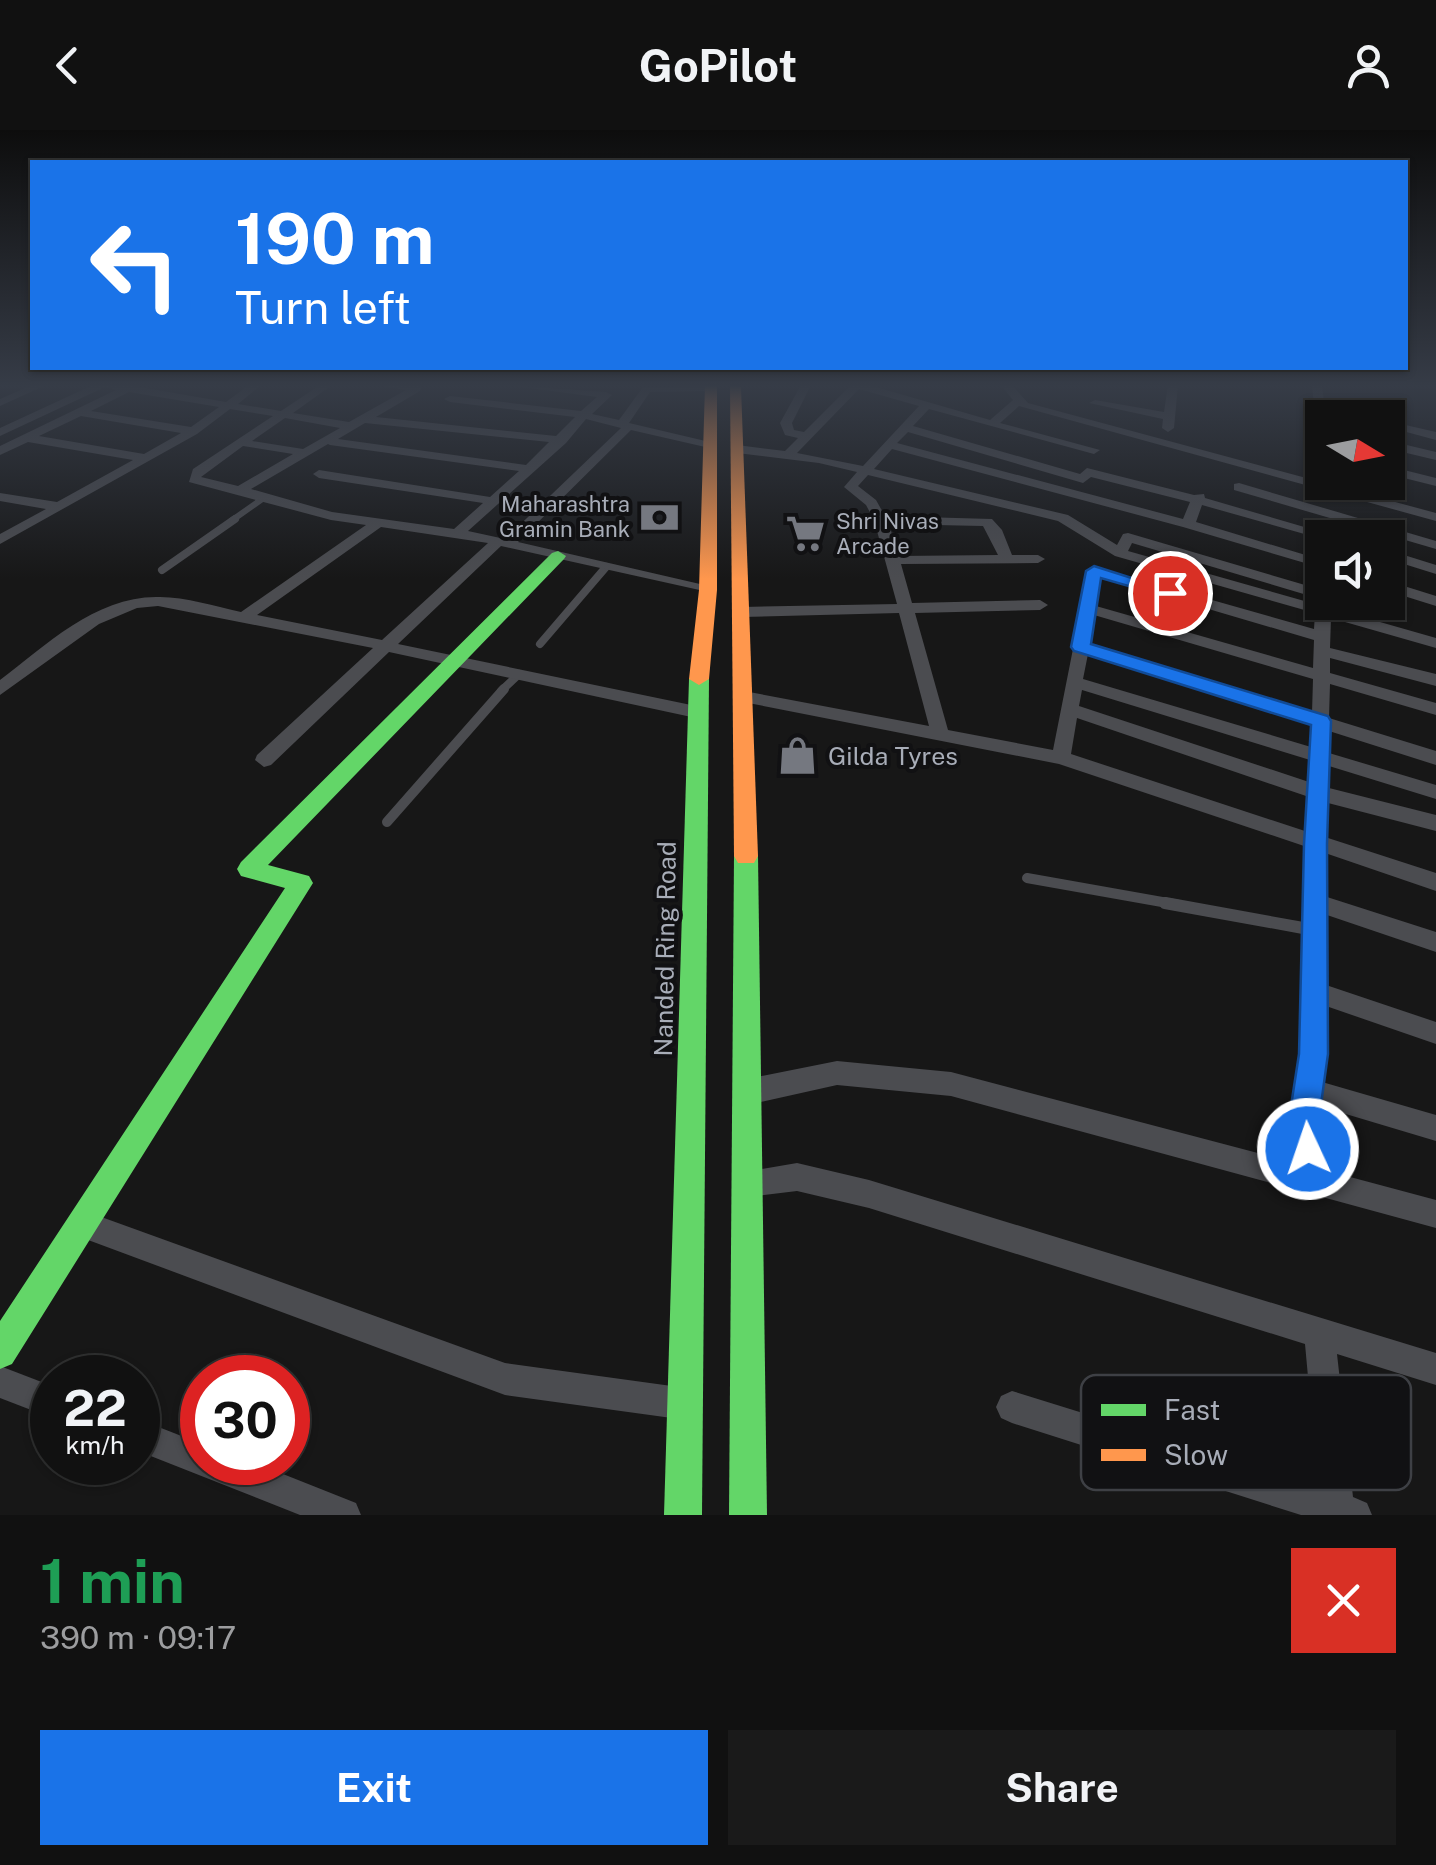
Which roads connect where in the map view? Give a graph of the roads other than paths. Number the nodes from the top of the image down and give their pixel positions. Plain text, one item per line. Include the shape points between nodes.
1 (97, 450) edge
2 (161, 450) edge
3 (234, 450) edge
4 (285, 450) edge
5 (313, 450) edge
6 (391, 450) edge
7 (551, 450) edge
8 (600, 450) edge
9 (710, 450) edge
10 (737, 450) edge
11 (751, 450) edge
12 (792, 450) edge
13 (886, 450) edge
14 (911, 450) edge
15 (980, 450) edge
16 (999, 450) edge
17 (1094, 450) edge
18 (1193, 450) edge
19 (1409, 450) edge
20 (306, 453) junction
21 (789, 454) junction
22 (996, 454) junction
23 (1436, 456) edge
24 (146, 458) junction
25 (529, 469) junction
26 (985, 470) junction
27 (868, 471) junction
28 (319, 474) dead end
29 (1405, 474) edge
30 (1085, 476) junction
31 (1305, 481) edge
32 (1436, 482) edge
33 (1239, 487) dead end
34 (240, 490) junction
35 (1078, 494) junction
36 (970, 496) junction
37 (0, 497) edge
38 (265, 497) junction
39 (1199, 497) junction
40 (1349, 500) edge
41 (1375, 500) edge
42 (493, 502) junction
43 (61, 507) junction
44 (1263, 516) junction
45 (1339, 516) junction
46 (1436, 517) edge
47 (881, 520) junction
48 (1338, 520) edge
49 (378, 523) junction
50 (1188, 524) junction
51 (1305, 529) edge
52 (456, 534) junction
53 (0, 540) edge
54 (1252, 542) junction
55 (502, 543) junction
56 (1436, 544) edge
57 (558, 556) junction
58 (1038, 559) dead end
59 (1305, 559) edge
60 (892, 560) junction
61 (1007, 560) junction
62 (1405, 560) edge
63 (606, 567) junction
64 (162, 570) dead end
65 (1436, 570) edge
66 (708, 590) junction
67 (1405, 591) edge
68 (1305, 598) edge
69 (1436, 601) edge
70 (1040, 606) dead end
71 (906, 608) junction
72 (1087, 608) junction
73 (742, 612) junction
74 (245, 616) junction
75 (1323, 620) edge
76 (1370, 620) edge
77 (387, 644) junction
78 (540, 644) dead end
79 (1322, 644) junction
80 (1436, 644) edge
81 (1081, 647) junction
82 (456, 659) junction
83 (519, 674) junction
84 (1322, 678) junction
85 (1436, 680) edge
86 (1074, 682) junction
87 (0, 689) edge
88 (744, 697) junction
89 (1070, 709) junction
90 (1436, 710) edge
91 (696, 712) junction
92 (1321, 721) junction
93 (940, 732) junction
94 (1320, 756) junction
95 (1061, 758) junction
96 (1436, 758) edge
97 (264, 760) dead end
98 (1436, 792) edge
99 (1319, 793) junction
100 (387, 822) dead end
101 (1436, 824) edge
102 (1315, 844) junction
103 (1028, 878) dead end
104 (1436, 882) edge
105 (1315, 902) junction
106 (1315, 930) junction
107 (1436, 942) edge
108 (1314, 992) junction
109 (1436, 1032) edge
110 (748, 1092) junction
111 (1305, 1104) junction
112 (1436, 1128) edge
113 (1312, 1179) junction
114 (748, 1183) junction
115 (1436, 1214) edge
116 (82, 1224) junction
117 (1318, 1334) junction
118 (0, 1352) edge
119 (1436, 1369) edge
120 (1324, 1375) edge
121 (0, 1382) edge
122 (30, 1394) edge
123 (686, 1403) junction
124 (1012, 1408) dead end
125 (1081, 1429) edge
126 (267, 1485) edge
127 (1275, 1490) edge
128 (1346, 1512) edge
129 (344, 1515) edge
130 (683, 1515) edge
131 (748, 1515) edge

1 - 24 street
2 - 24 street
3 - 34 street via 194,476
4 - 20 street
5 - 20 street
6 - 25 street
7 - 25 street
8 - 55 street
9 - 66 main road, Nanded Ring Road
10 - 73 main road
11 - 21 street
12 - 21 street
13 - 27 street
14 - 26 street
15 - 22 street
16 - 22 street
17 - 30 street
18 - 31 street
19 - 23 street
20 - 34 street
21 - 27 street
22 - 26 street
22 - 30 street
24 - 43 street
25 - 42 street
26 - 35 street
26 - 36 street
27 - 36 street
27 - 47 street via 850,487
28 - 42 street
29 - 32 street
30 - 35 street
30 - 39 street
33 - 45 street
34 - 38 street
35 - 50 street
36 - 68 street via 1063,518 1120,553
37 - 43 street
38 - 49 street
38 - 64 lane
39 - 44 street
39 - 50 street
40 - 45 street
41 - 46 street
42 - 52 street
43 - 53 street
44 - 51 street
44 - 54 street
45 - 48 street
45 - 56 street
47 - 60 street
47 - 61 street via 987,522
49 - 52 street
49 - 74 street
50 - 54 street
52 - 55 street
54 - 59 street
55 - 57 street
55 - 77 street
57 - 63 street
57 - 82 main road
58 - 61 street
60 - 61 street
60 - 71 street
62 - 65 street
63 - 66 street
63 - 78 lane
66 - 91 main road, Nanded Ring Road
67 - 69 street
70 - 71 street
71 - 73 street
71 - 93 street
72 - 79 street via 1094,571
72 - 81 street
72 - 84 street
73 - 88 main road
74 - 77 street
74 - 87 street via 158,601 120,605
75 - 79 street
76 - 80 street
77 - 82 street
77 - 97 street
79 - 84 street
79 - 85 street
81 - 86 street
81 - 92 street
82 - 83 street
82 - 116 main road via 249,869 301,883
83 - 91 street
83 - 100 lane
84 - 90 street
84 - 92 street
86 - 89 street
86 - 94 street
88 - 93 street
88 - 110 main road
89 - 95 street
89 - 99 street
91 - 123 main road, Nanded Ring Road
92 - 94 street
92 - 96 street
93 - 95 street
94 - 98 street
94 - 99 street
95 - 102 street
99 - 101 street
99 - 102 street
102 - 104 street
102 - 105 street
103 - 106 lane
105 - 106 street
105 - 107 street
106 - 108 street
108 - 109 street
108 - 111 street
110 - 113 street via 837,1072 952,1084
110 - 114 main road
111 - 112 street
111 - 113 street
113 - 115 street
114 - 117 street via 797,1177 869,1194
114 - 131 main road
116 - 118 main road
116 - 123 street via 506,1379
117 - 119 street
117 - 120 street
121 - 122 street
123 - 130 main road, Nanded Ring Road
124 - 125 street
126 - 129 street
127 - 128 street

